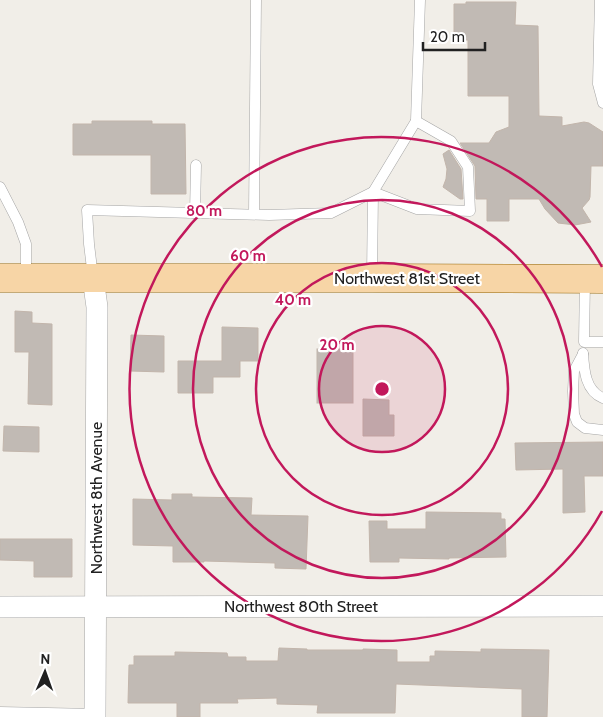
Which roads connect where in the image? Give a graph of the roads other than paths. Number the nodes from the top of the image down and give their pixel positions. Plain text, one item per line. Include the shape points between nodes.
1 (256, 0) edge
2 (420, 0) edge
3 (600, 0) edge
4 (603, 103) edge
5 (416, 121) junction
6 (196, 165) dead end
7 (0, 187) edge
8 (373, 192) junction
9 (195, 213) junction
10 (254, 214) junction
11 (13, 278) edge
12 (93, 278) junction
13 (372, 278) junction
14 (594, 279) edge
15 (584, 342) junction
16 (603, 342) edge
17 (583, 354) junction
18 (603, 398) edge
19 (603, 430) edge
20 (603, 606) edge
21 (0, 607) edge
22 (96, 607) junction
23 (0, 712) edge
24 (46, 715) edge
25 (95, 716) edge

1 - 10 lane
2 - 5 lane
3 - 4 lane via 598,84
5 - 8 lane
5 - 8 lane via 451,141 468,167 470,211 417,210
6 - 9 lane
7 - 11 lane via 26,244
8 - 10 lane via 331,213
8 - 13 lane
9 - 10 lane
9 - 12 lane via 87,210
11 - 12 main road, Northwest 81st Street
12 - 13 main road, Northwest 81st Street
12 - 22 street, Northwest 8th Avenue via 97,306
13 - 14 main road, Northwest 81st Street
14 - 15 lane
15 - 16 lane
15 - 17 lane
17 - 18 lane via 591,390
17 - 19 lane via 574,371 574,414 577,422 585,428
20 - 22 street, Northwest 80th Street
21 - 22 street, Northwest 80th Street
22 - 25 street, Northwest 8th Avenue
23 - 24 lane
24 - 25 lane

